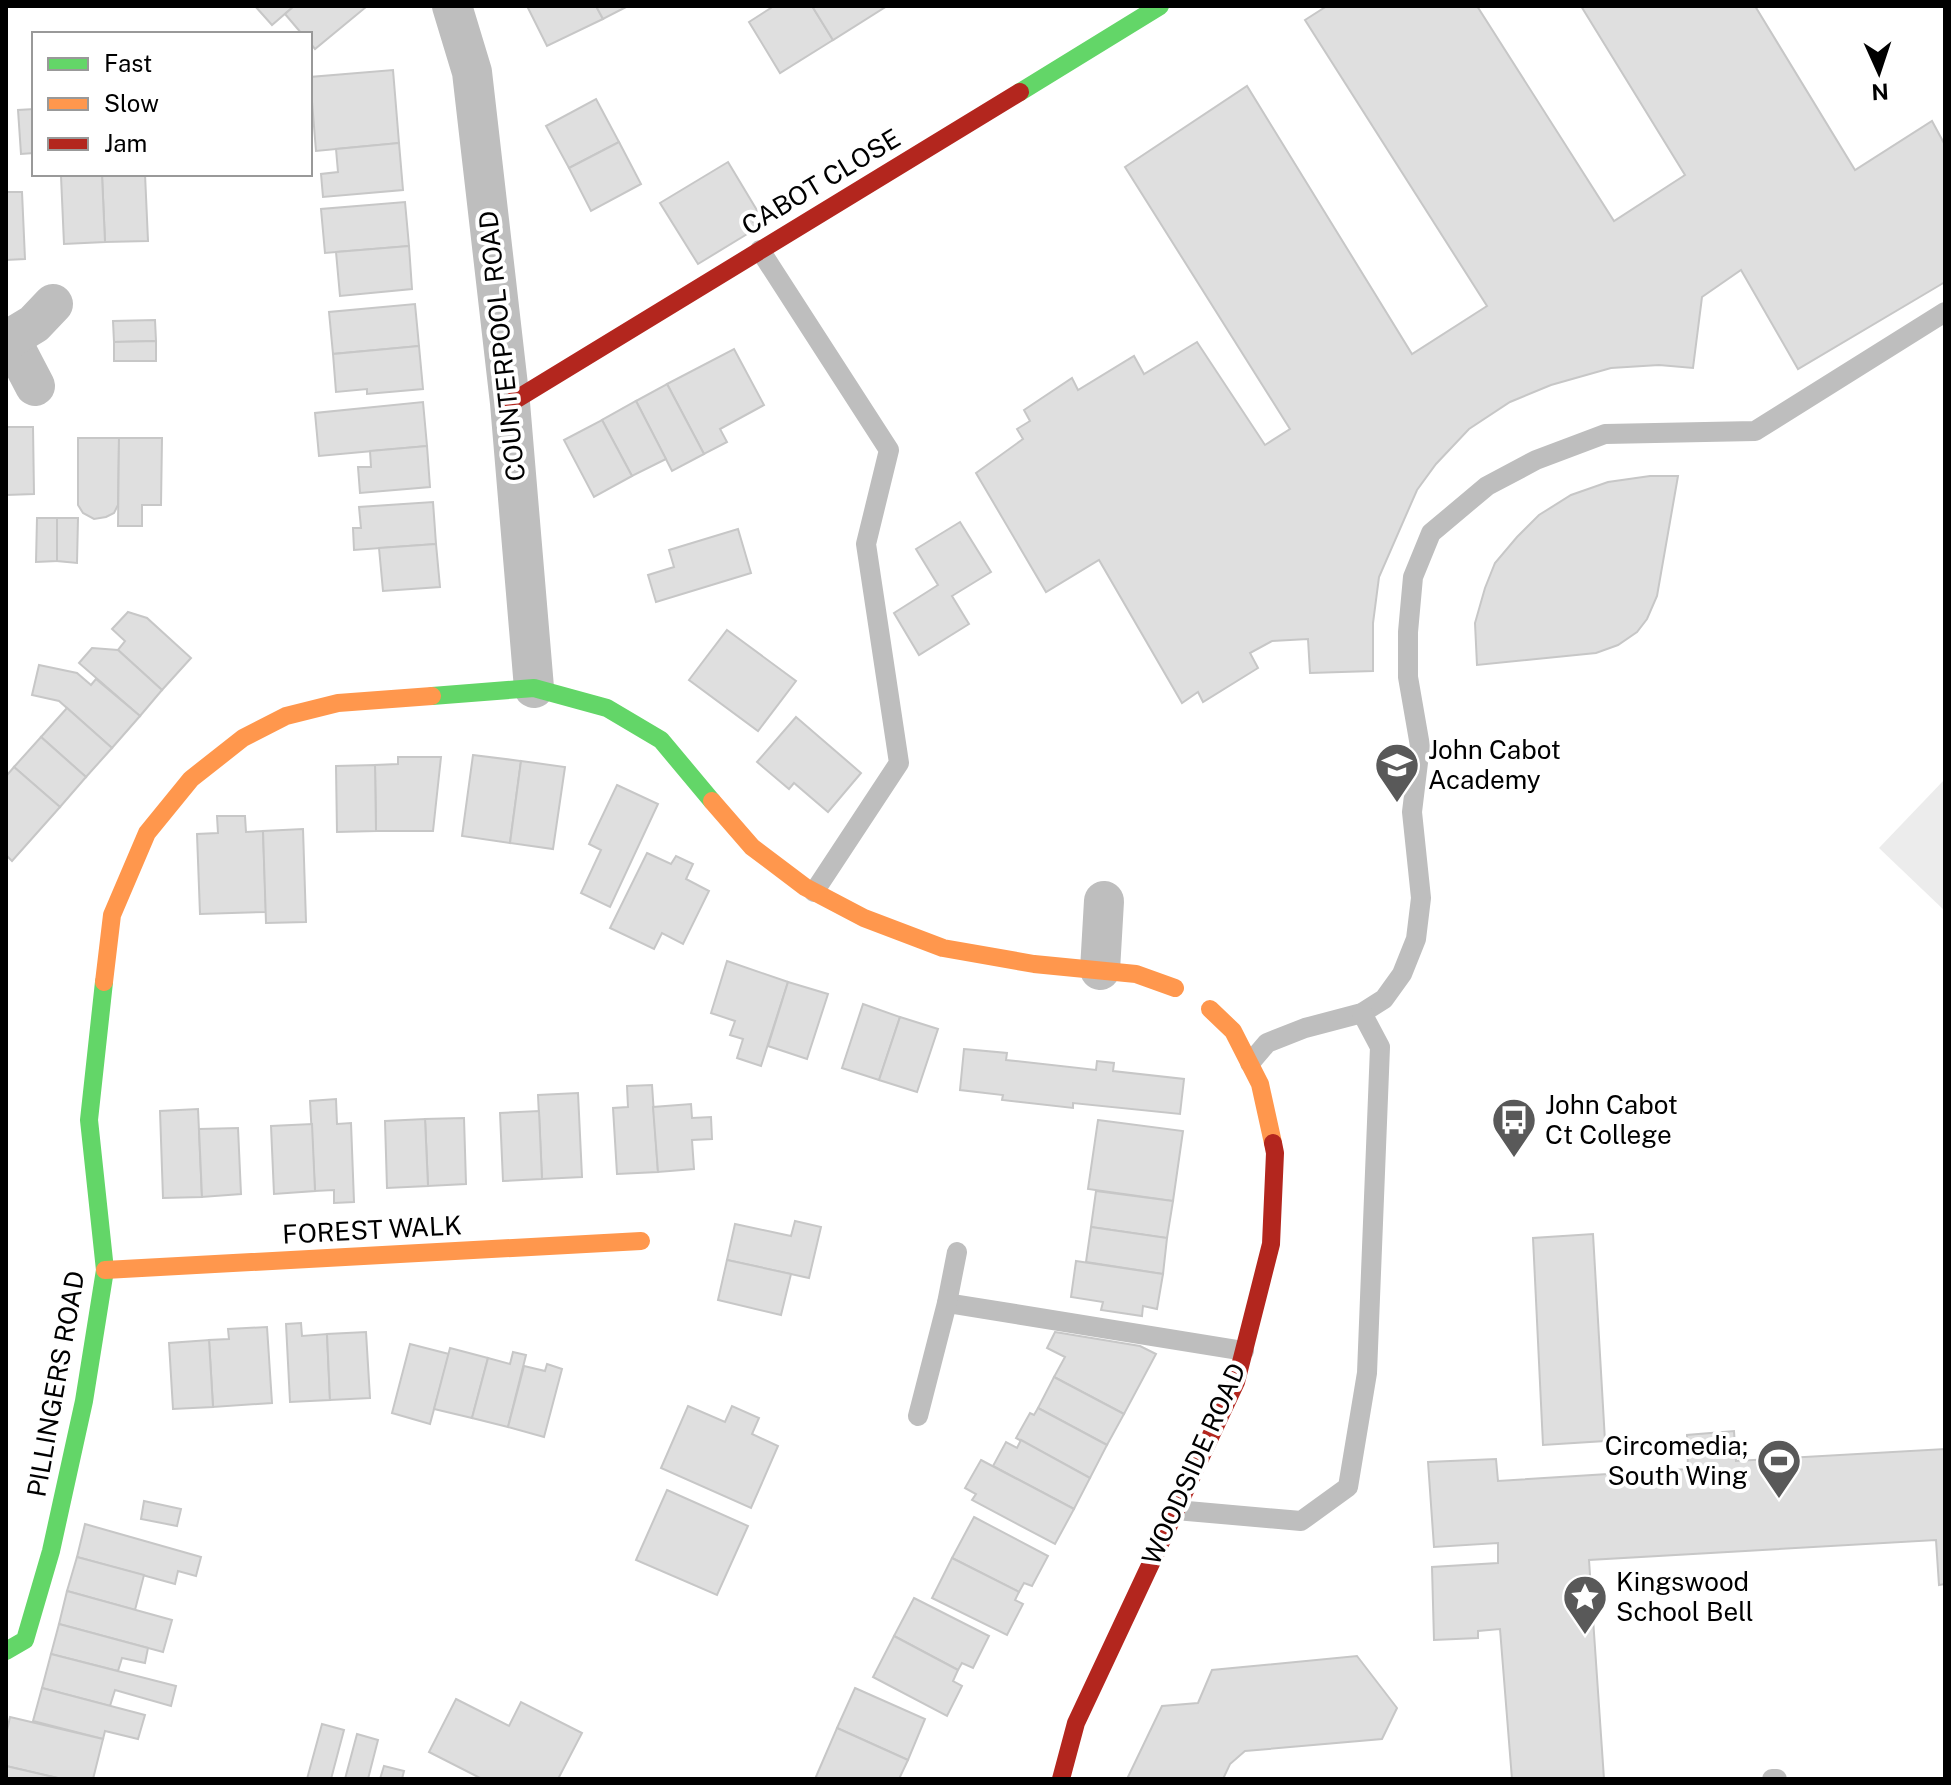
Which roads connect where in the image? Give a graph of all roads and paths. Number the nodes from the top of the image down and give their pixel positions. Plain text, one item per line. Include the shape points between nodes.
1 (452, 6) edge
2 (1160, 6) edge
3 (760, 250) junction
4 (53, 304) dead end
5 (1945, 312) edge
6 (9, 340) edge
7 (35, 386) dead end
8 (510, 403) junction
9 (534, 688) junction
10 (814, 892) junction
11 (1104, 901) dead end
12 (1100, 970) junction
13 (1175, 988) dead end
14 (1210, 1009) dead end
15 (1362, 1013) junction
16 (1250, 1063) junction
17 (641, 1241) dead end
18 (957, 1252) dead end
19 (105, 1270) junction
20 (947, 1303) junction
21 (1244, 1351) junction
22 (918, 1416) dead end
23 (1176, 1510) junction
24 (6, 1651) edge
25 (1061, 1779) edge

1 - 8 street, COUNTERPOOL ROAD via 472,72
2 - 3 street, CABOT CLOSE
3 - 8 street, CABOT CLOSE
3 - 10 lane via 889,450 866,544 899,763
4 - 6 street
5 - 15 lane via 1755,431 1605,434 1536,460 1487,486 1431,533 1413,577 1408,632 1408,677 1420,746 1412,812 1421,898 1416,939 1402,974 1384,999
6 - 7 street
8 - 9 street, COUNTERPOOL ROAD
9 - 10 street via 607,708 661,740 752,847
9 - 19 street, PILLINGERS ROAD via 338,703 286,716 243,738 191,779 147,833 112,915 89,1120
10 - 12 street via 943,948
11 - 12 street
12 - 13 street via 1136,974
14 - 16 street, WOODSIDE ROAD via 1233,1031
15 - 16 lane via 1267,1043
15 - 23 lane via 1380,1047 1367,1373 1348,1487 1301,1521
16 - 21 street, WOODSIDE ROAD via 1260,1084 1275,1153 1271,1244
17 - 19 street, FOREST WALK
18 - 20 lane
19 - 24 street, PILLINGERS ROAD via 84,1401 51,1551 25,1640
20 - 21 lane
20 - 22 lane
21 - 23 street, WOODSIDE ROAD via 1236,1382
23 - 25 street, WOODSIDE ROAD via 1076,1723

